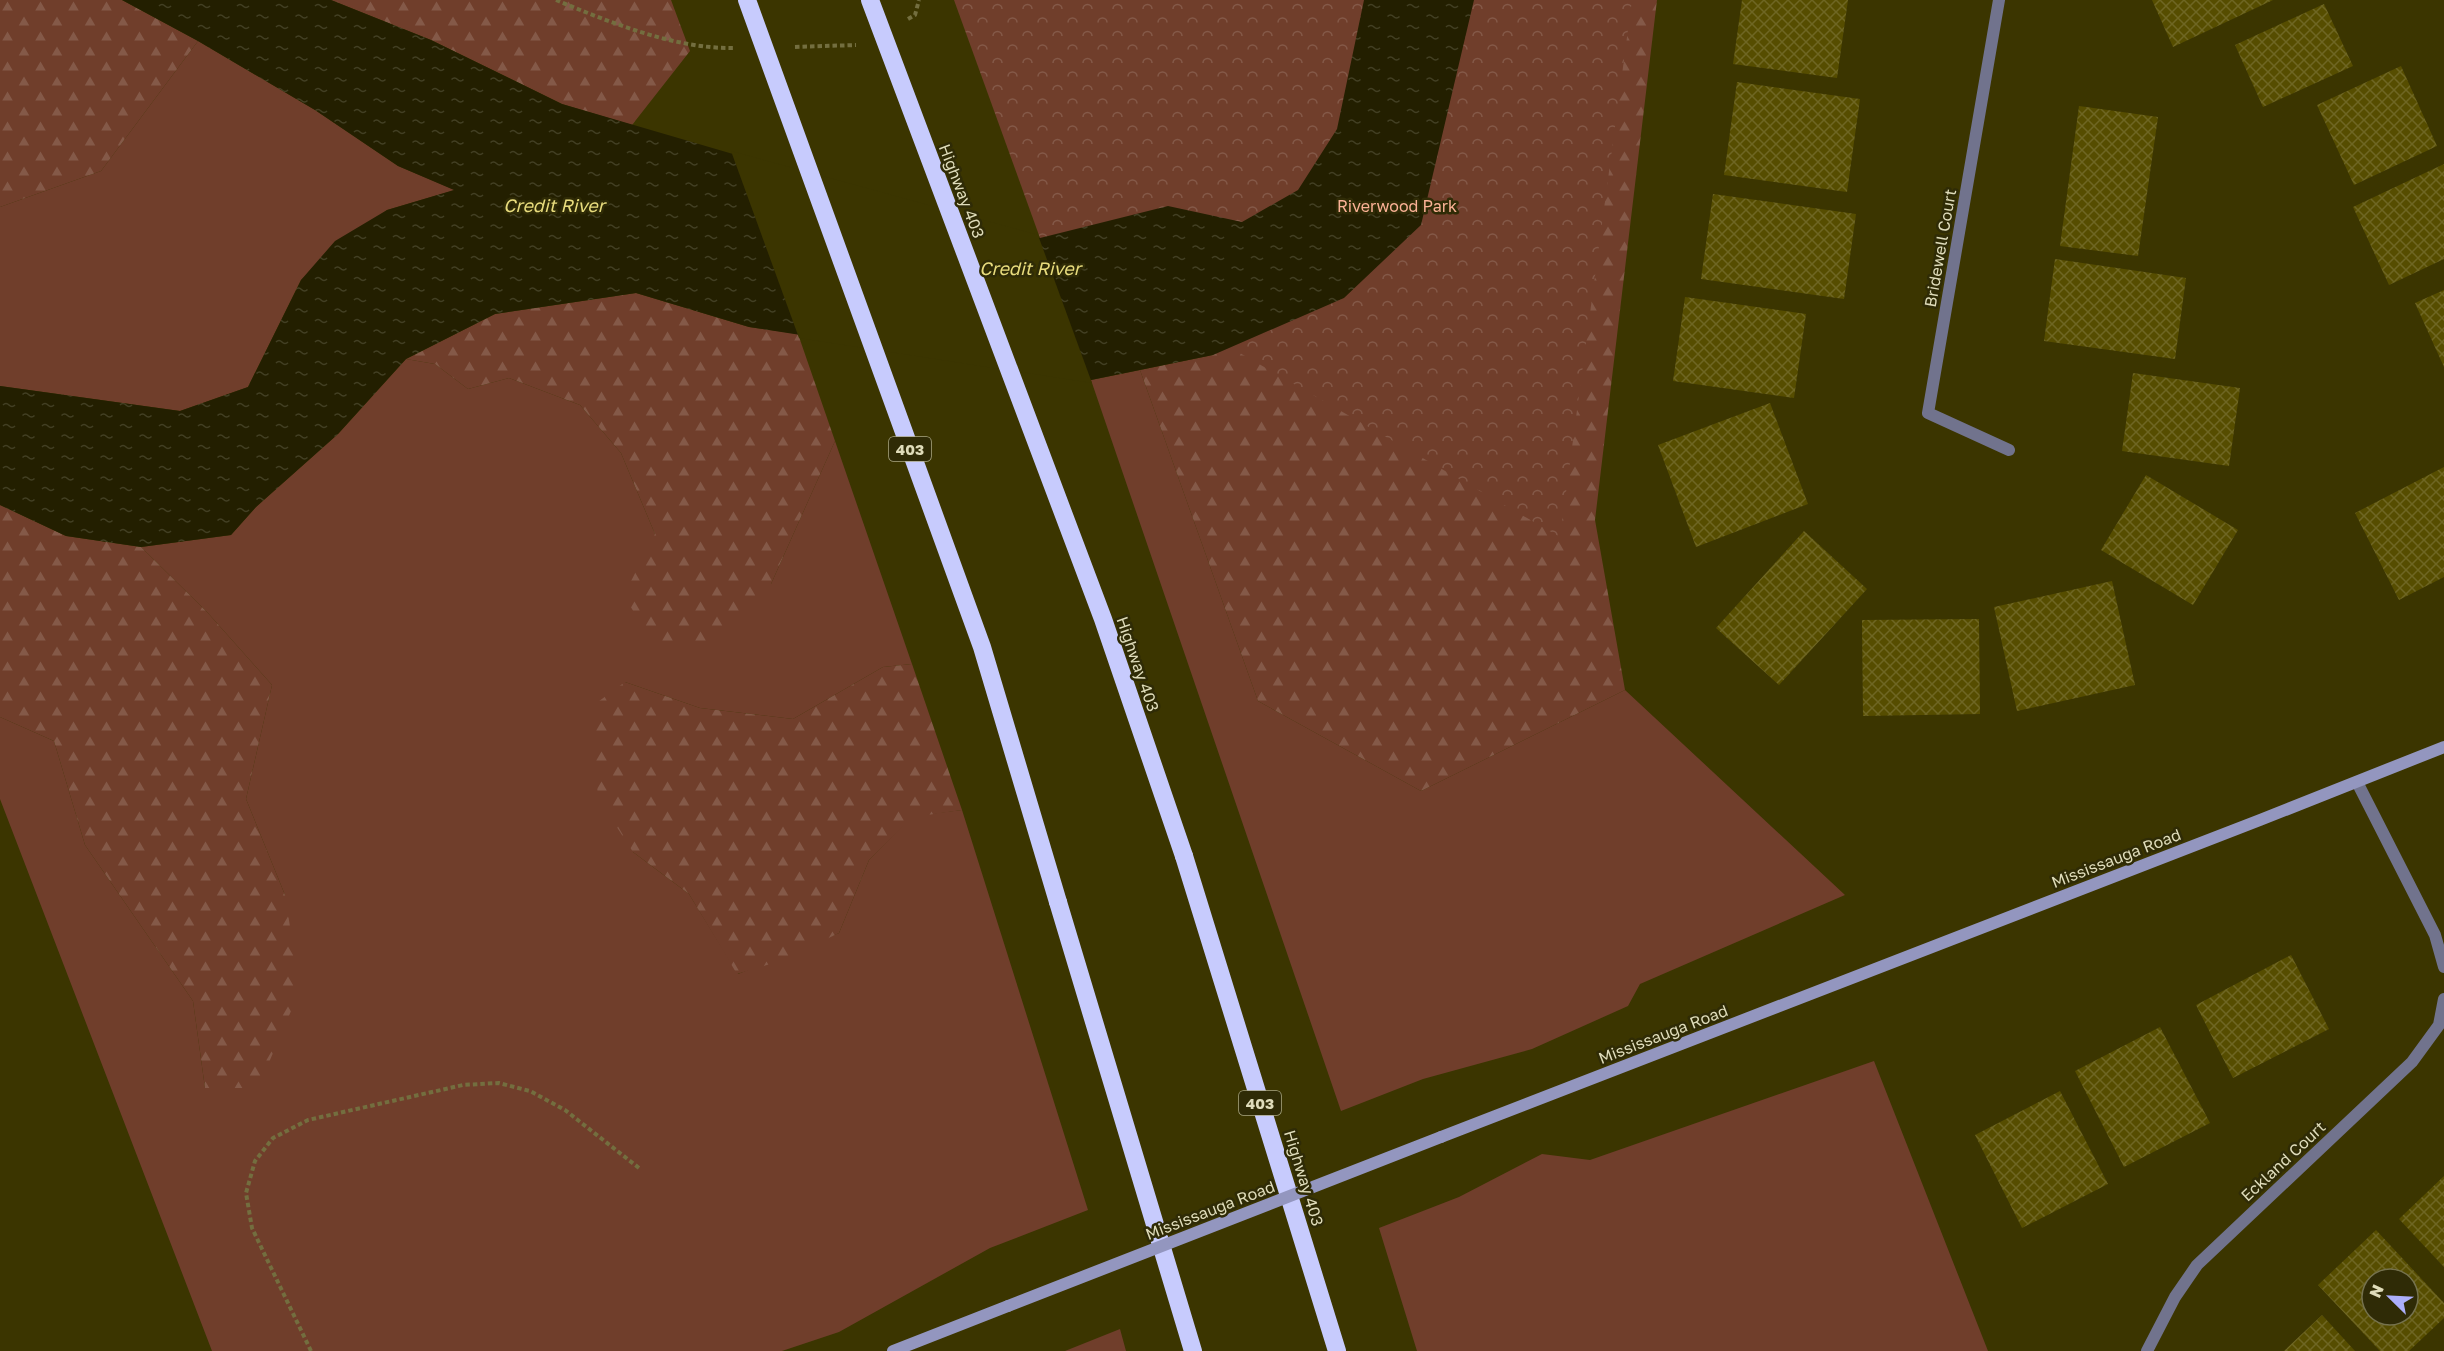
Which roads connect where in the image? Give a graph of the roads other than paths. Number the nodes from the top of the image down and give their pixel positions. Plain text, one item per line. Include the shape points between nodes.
1 (747, 0) edge
2 (870, 0) edge
3 (1999, 0) edge
4 (2010, 450) dead end
5 (2444, 747) edge
6 (2357, 782) junction
7 (2444, 967) edge
8 (2444, 999) edge
9 (893, 1351) edge
10 (1192, 1351) edge
11 (1337, 1351) edge
12 (2147, 1351) edge

1 - 10 highway, 403, bridge via 982,647
2 - 11 highway, Highway 403 / 403, bridge via 1102,620 1184,856
3 - 4 street, Bridewell Court via 1928,412
5 - 6 main road, Mississauga Road
6 - 7 street via 2435,935
6 - 9 main road, Mississauga Road, bridge
8 - 12 street, Eckland Court via 2439,1025 2412,1062 2197,1265

